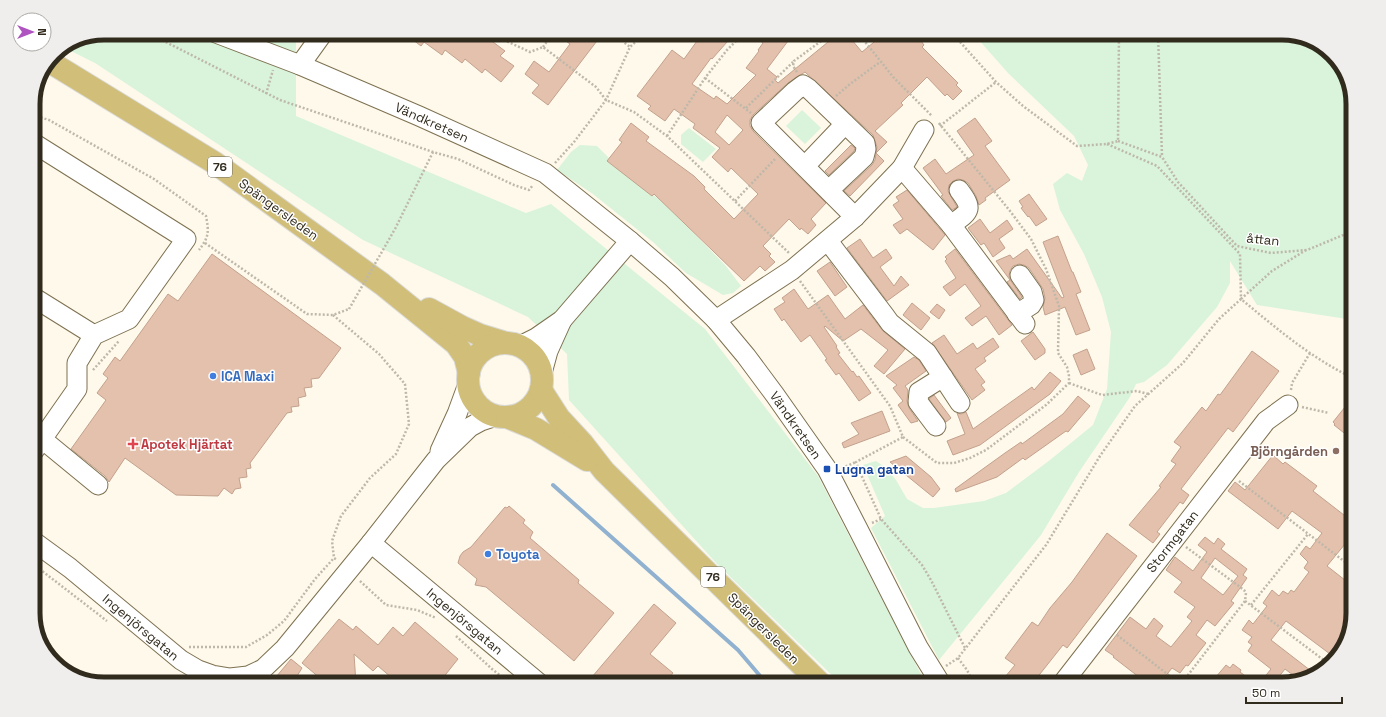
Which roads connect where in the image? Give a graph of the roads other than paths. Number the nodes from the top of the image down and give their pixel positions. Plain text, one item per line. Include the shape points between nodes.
1 (234, 40) edge
2 (318, 40) edge
3 (54, 65) edge
4 (300, 65) junction
5 (845, 124) junction
6 (924, 130) road end
7 (40, 147) edge
8 (805, 166) junction
9 (902, 168) junction
10 (829, 190) junction
11 (959, 190) dead end
12 (855, 217) junction
13 (952, 225) junction
14 (630, 241) junction
15 (828, 241) junction
16 (1020, 275) dead end
17 (382, 284) junction
18 (40, 301) edge
19 (562, 320) junction
20 (716, 320) junction
21 (94, 335) junction
22 (513, 344) junction
23 (943, 377) junction
24 (468, 378) junction
25 (541, 382) junction
26 (960, 403) dead end
27 (1288, 405) road end
28 (501, 417) junction
29 (936, 426) dead end
30 (43, 446) edge
31 (436, 460) junction
32 (604, 471) junction
33 (98, 485) dead end
34 (371, 543) junction
35 (40, 546) edge
36 (941, 676) edge
37 (224, 677) edge
38 (239, 677) edge
39 (532, 677) edge
40 (814, 677) edge
41 (1067, 677) edge

1 - 4 street, Vändkretsen
2 - 4 street
3 - 17 main road, Spängersleden / 76 via 215,163
4 - 14 street, Vändkretsen via 545,173
5 - 8 street
5 - 8 street via 803,85 761,123
5 - 10 street via 865,143 866,149 864,157
6 - 9 street
7 - 21 street via 186,239 129,319
8 - 10 street
9 - 12 street
9 - 13 street
10 - 12 street
11 - 13 street via 969,203 969,208 966,214
12 - 15 street
13 - 16 street via 1021,319 1034,300 1032,292
14 - 19 street
14 - 20 street, Vändkretsen
15 - 20 street via 796,267
15 - 23 street via 890,323 927,353
17 - 22 main road, Spängersleden / 76 via 462,327
17 - 24 main road, Spängersleden / 76 via 456,344 465,357
18 - 21 street
19 - 22 street via 536,338
19 - 25 street via 548,351
20 - 36 street, Vändkretsen via 775,395 826,469 918,647
21 - 30 street via 77,363 77,389
22 - 24 main road via 493,345 482,351 473,361
22 - 25 main road, Spängersleden via 530,352 538,362
23 - 26 street
23 - 29 street via 919,392 917,398
24 - 28 main road, Spängersleden via 471,395 477,404 485,412
24 - 31 street, Ingenjörsgatan via 457,414
25 - 28 main road via 536,401 528,409 518,415
25 - 32 main road, Spängersleden / 76 via 559,418
27 - 41 street, Stormgatan via 1266,421
28 - 31 street, Ingenjörsgatan via 481,421 470,427
28 - 32 main road, Spängersleden / 76 via 536,429
30 - 33 street
31 - 34 street, Ingenjörsgatan
32 - 40 main road, Spängersleden / 76
34 - 38 street, Ingenjörsgatan via 285,648 263,669
34 - 39 street, Ingenjörsgatan
35 - 37 street, Ingenjörsgatan via 181,660 198,670

